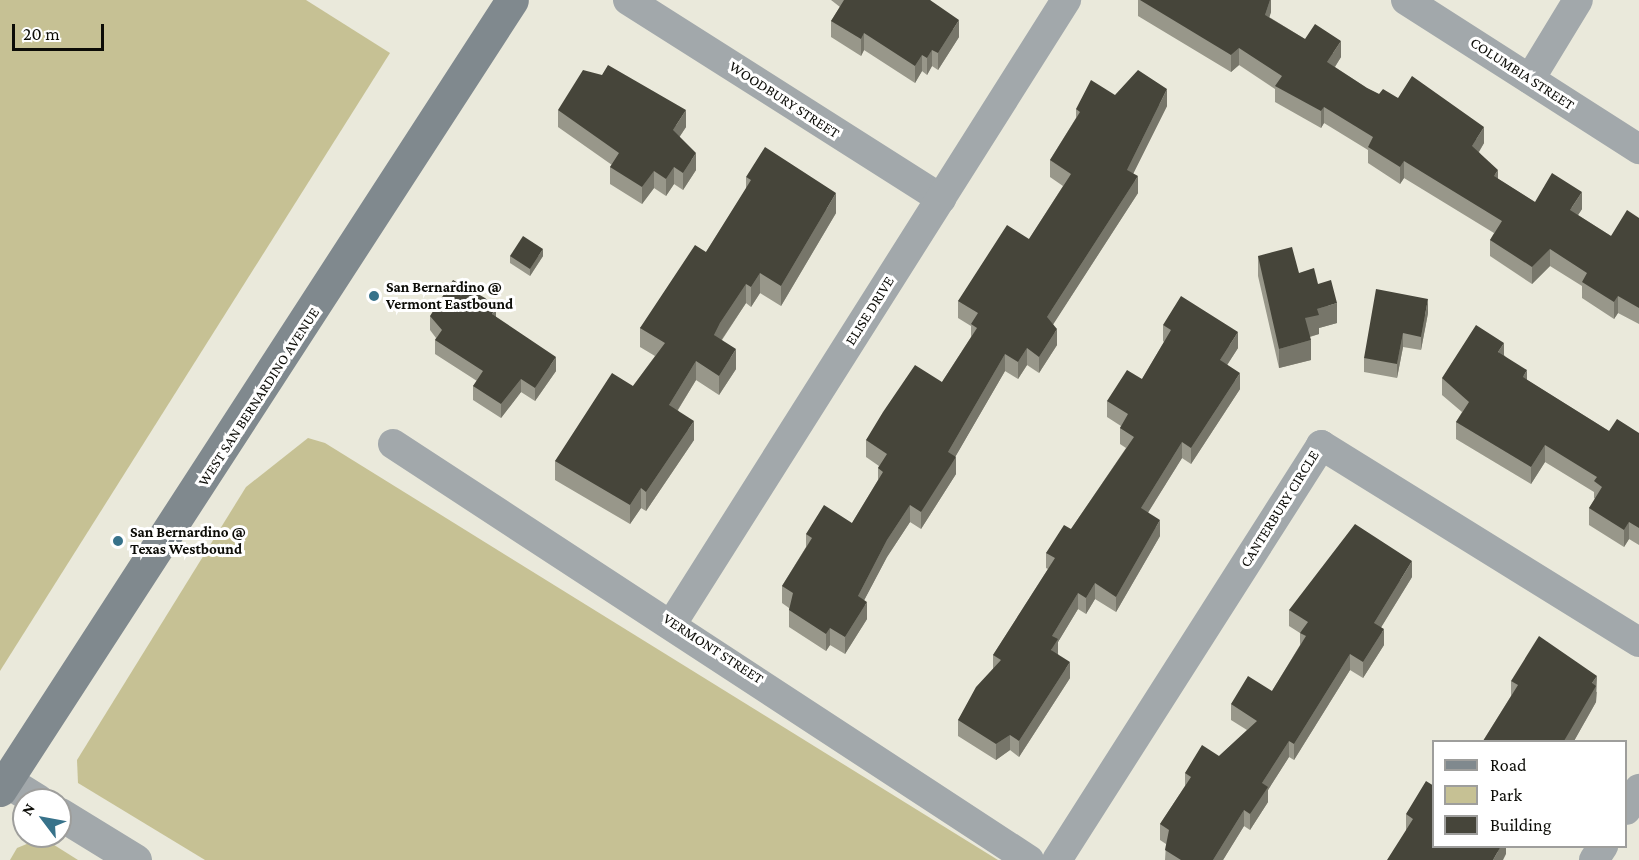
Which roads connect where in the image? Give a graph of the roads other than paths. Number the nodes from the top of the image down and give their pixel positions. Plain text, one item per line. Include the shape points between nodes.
1 (513, 0) edge
2 (628, 0) edge
3 (1066, 0) edge
4 (1406, 0) edge
5 (1578, 0) edge
6 (1530, 79) junction
7 (1639, 149) edge
8 (941, 199) junction
9 (393, 444) dead end
10 (673, 622) junction
11 (1639, 642) edge
12 (2, 783) edge
13 (1639, 789) edge
14 (1627, 808) edge
15 (72, 821) edge
16 (135, 860) edge
17 (1029, 860) edge
18 (1057, 860) edge

1 - 12 main road, WEST SAN BERNARDINO AVENUE
2 - 8 street, WOODBURY STREET
3 - 8 street, ELISE DRIVE
4 - 6 street, COLUMBIA STREET
5 - 6 street
6 - 7 street, COLUMBIA STREET
8 - 10 street, ELISE DRIVE
9 - 10 street, VERMONT STREET
10 - 17 street, VERMONT STREET
11 - 18 street, CANTERBURY CIRCLE via 1321,445
13 - 14 street
15 - 16 street

